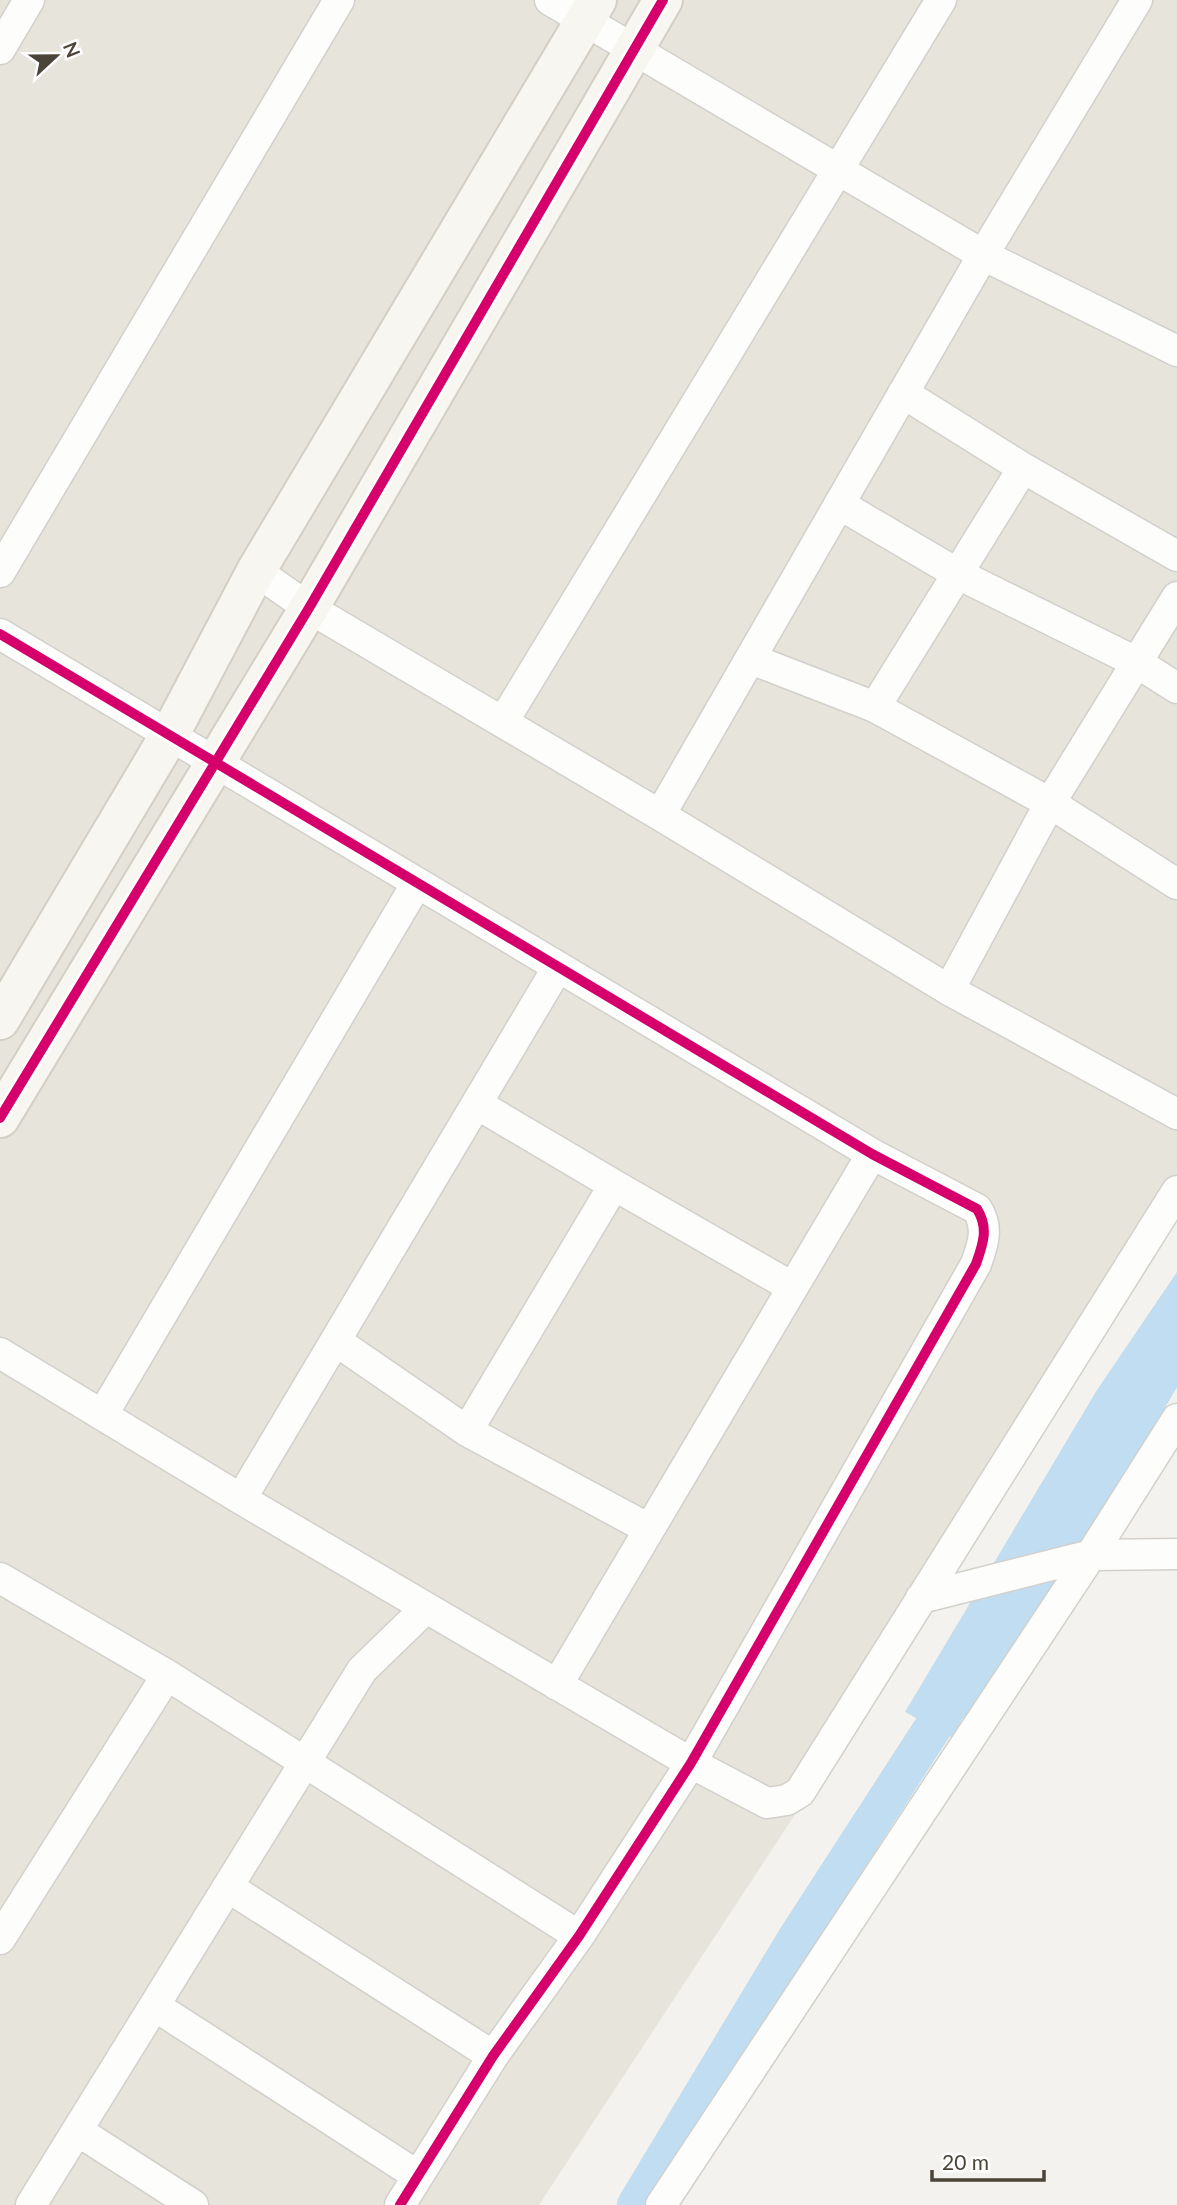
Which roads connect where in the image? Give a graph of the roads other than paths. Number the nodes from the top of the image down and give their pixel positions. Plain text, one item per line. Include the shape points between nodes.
1 (29, 0) edge
2 (339, 0) edge
3 (550, 0) edge
4 (663, 0) edge
5 (941, 0) edge
6 (1137, 0) edge
7 (591, 10) edge
8 (0, 49) edge
9 (634, 50) junction
10 (837, 170) junction
11 (983, 255) junction
12 (1177, 351) edge
13 (903, 393) junction
14 (1023, 468) junction
15 (839, 504) junction
16 (1177, 556) edge
17 (256, 571) junction
18 (0, 572) edge
19 (958, 574) junction
20 (1177, 597) edge
21 (309, 608) junction
22 (0, 634) edge
23 (751, 659) junction
24 (1136, 662) junction
25 (1177, 688) edge
26 (875, 707) junction
27 (503, 722) junction
28 (169, 736) junction
29 (213, 762) junction
30 (1050, 803) junction
31 (660, 815) junction
32 (417, 883) junction
33 (1177, 884) edge
34 (558, 967) junction
35 (949, 990) junction
36 (0, 1020) edge
37 (477, 1104) junction
38 (1177, 1114) edge
39 (0, 1118) edge
40 (872, 1154) junction
41 (614, 1185) junction
42 (1177, 1191) edge
43 (792, 1287) junction
44 (336, 1342) junction
45 (0, 1353) edge
46 (103, 1415) junction
47 (1177, 1419) edge
48 (467, 1431) junction
49 (241, 1499) junction
50 (649, 1529) junction
51 (1177, 1554) edge
52 (1091, 1555) junction
53 (1, 1580) edge
54 (921, 1598) junction
55 (426, 1608) junction
56 (167, 1675) junction
57 (557, 1685) junction
58 (691, 1763) junction
59 (304, 1764) junction
60 (228, 1887) junction
61 (579, 1937) junction
62 (0, 1939) edge
63 (155, 2006) junction
64 (493, 2056) junction
65 (78, 2131) junction
66 (418, 2176) junction
67 (32, 2205) edge
68 (193, 2205) edge
69 (400, 2205) edge
70 (661, 2205) edge

1 - 8 street
2 - 18 street
3 - 7 street
4 - 9 street
5 - 10 street
6 - 11 street
7 - 9 street
7 - 17 street
9 - 10 street
9 - 21 street
10 - 11 street
10 - 27 street
11 - 12 street
11 - 13 street
13 - 14 street
13 - 15 street
14 - 16 street
14 - 19 street
15 - 19 street
15 - 23 street
17 - 21 street
17 - 28 street
19 - 24 street
19 - 26 street
20 - 24 street
21 - 27 street
21 - 29 street
22 - 28 street
23 - 26 street
23 - 31 street
24 - 25 street
24 - 30 street
26 - 30 street
27 - 31 street
28 - 29 street
28 - 36 street
29 - 32 street
29 - 39 street
30 - 33 street
30 - 35 street
31 - 35 street
32 - 34 street
32 - 46 street
34 - 37 street
34 - 40 street
35 - 38 street
37 - 41 street
37 - 44 street
40 - 43 street
40 - 58 street via 977,1209 984,1220 984,1239 976,1264
41 - 43 street
41 - 48 street
42 - 54 street
43 - 50 street
44 - 48 street
44 - 49 street
45 - 46 street
46 - 49 street
47 - 52 street
48 - 50 street
49 - 55 street
50 - 57 street
51 - 52 street
52 - 54 street
52 - 70 street
53 - 56 street
54 - 58 street via 800,1792 787,1800 766,1803
55 - 57 street
55 - 59 street via 362,1670
56 - 59 street
56 - 62 street
57 - 58 street
58 - 61 street
59 - 60 street
59 - 61 street
60 - 63 street
60 - 64 street
61 - 64 street
63 - 65 street
63 - 66 street
64 - 66 street
65 - 67 street
65 - 68 street
66 - 69 street

